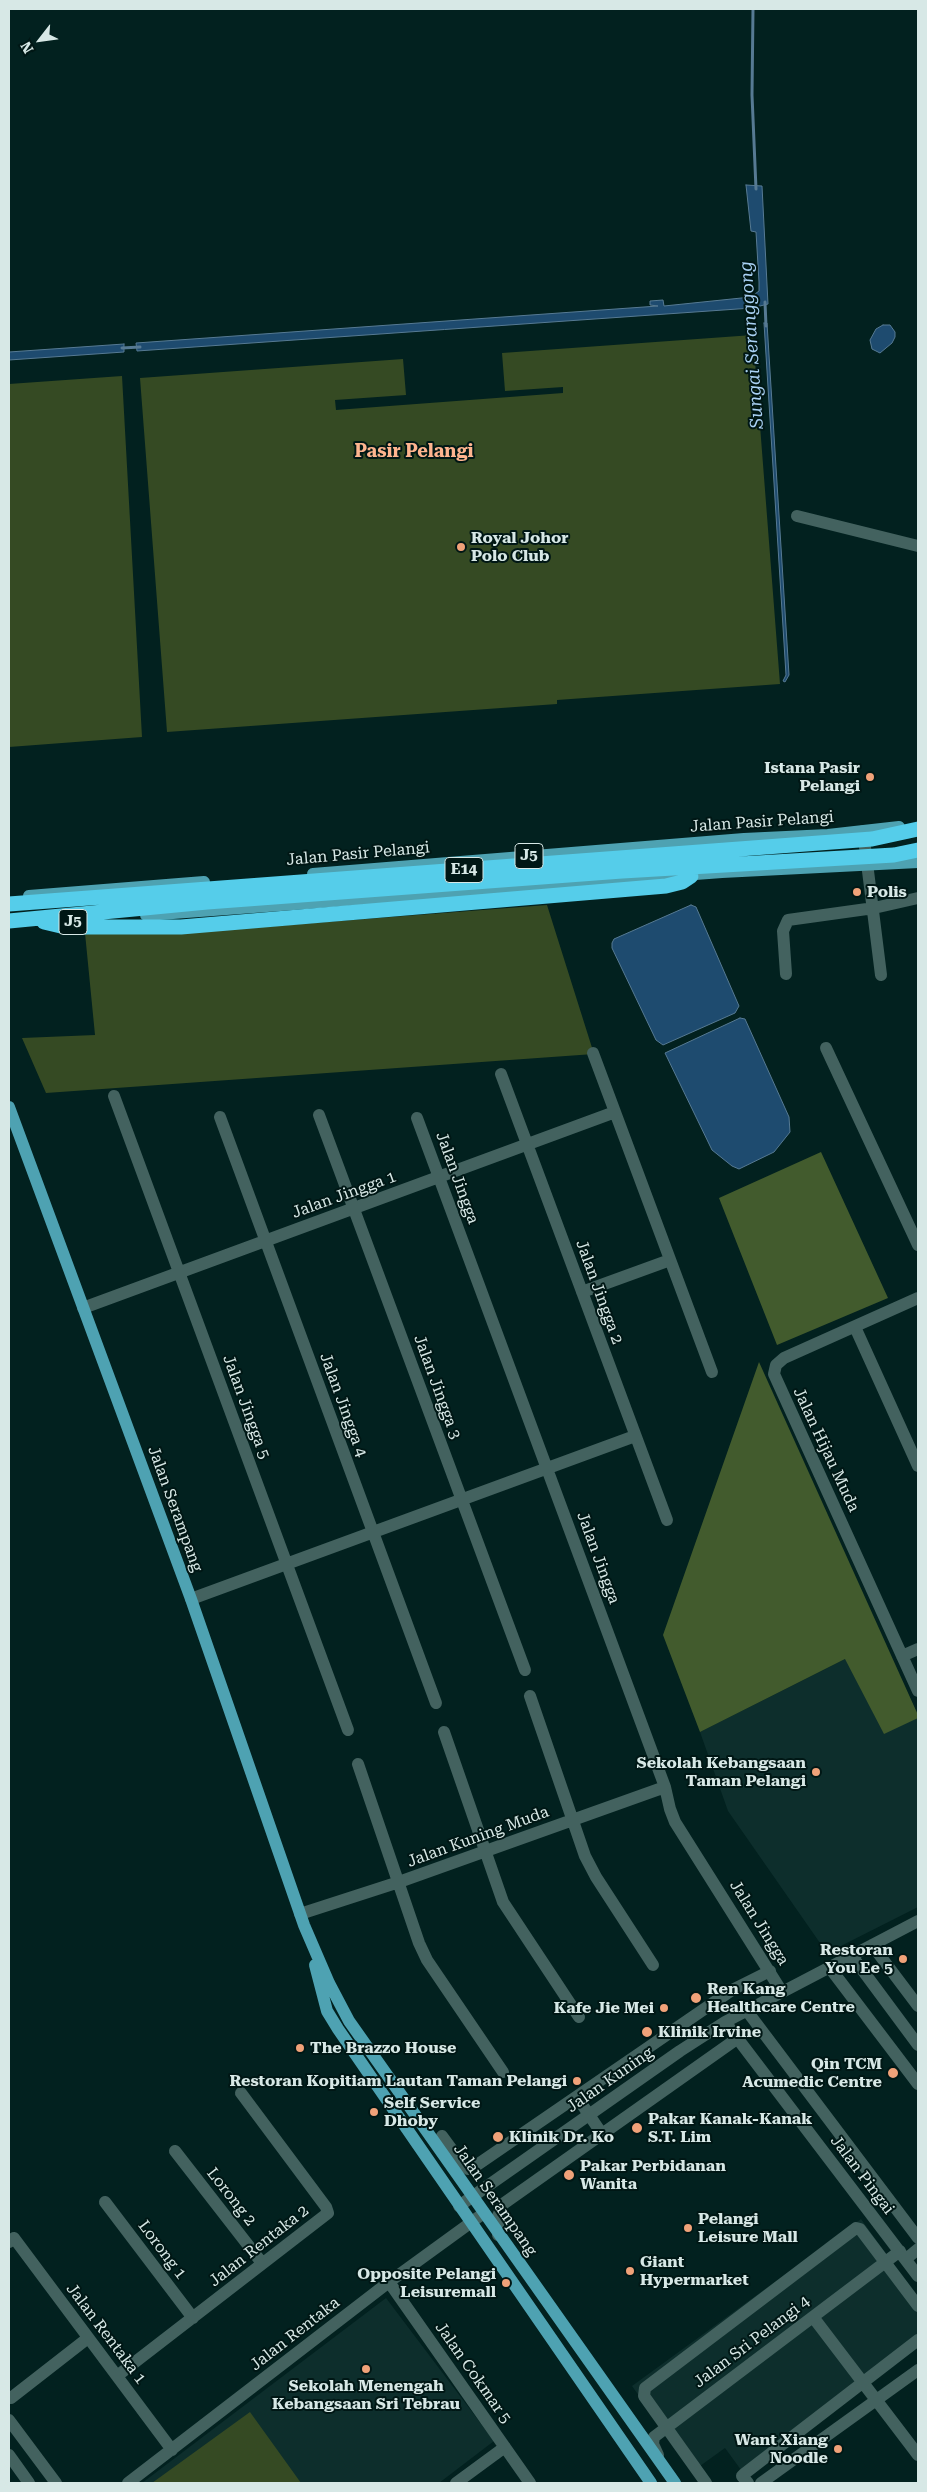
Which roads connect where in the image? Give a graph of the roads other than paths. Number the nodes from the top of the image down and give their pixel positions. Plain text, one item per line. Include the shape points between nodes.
1 (797, 516) dead end
2 (918, 546) edge
3 (918, 822) edge
4 (918, 830) edge
5 (863, 831) junction
6 (918, 850) edge
7 (918, 862) edge
8 (867, 866) junction
9 (691, 876) junction
10 (918, 898) edge
11 (9, 899) edge
12 (9, 904) edge
13 (874, 908) junction
14 (30, 919) junction
15 (9, 920) edge
16 (9, 927) edge
17 (786, 974) dead end
18 (882, 975) dead end
19 (826, 1048) dead end
20 (594, 1053) dead end
21 (501, 1074) dead end
22 (114, 1096) dead end
23 (9, 1107) edge
24 (615, 1112) junction
25 (319, 1115) dead end
26 (220, 1118) dead end
27 (417, 1118) dead end
28 (528, 1144) junction
29 (439, 1177) junction
30 (354, 1209) junction
31 (265, 1241) junction
32 (918, 1245) edge
33 (670, 1260) junction
34 (179, 1273) junction
35 (582, 1292) junction
36 (918, 1298) edge
37 (83, 1308) junction
38 (855, 1327) junction
39 (712, 1372) dead end
40 (635, 1436) junction
41 (918, 1466) edge
42 (547, 1468) junction
43 (461, 1500) junction
44 (667, 1520) dead end
45 (373, 1532) junction
46 (287, 1564) junction
47 (191, 1599) junction
48 (918, 1648) edge
49 (902, 1656) junction
50 (524, 1670) dead end
51 (918, 1691) edge
52 (530, 1696) dead end
53 (436, 1703) dead end
54 (348, 1730) dead end
55 (444, 1732) dead end
56 (358, 1764) dead end
57 (665, 1787) junction
58 (572, 1820) junction
59 (486, 1851) junction
60 (399, 1882) junction
61 (302, 1920) junction
62 (918, 1922) edge
63 (872, 1945) junction
64 (852, 1956) junction
65 (653, 1966) dead end
66 (830, 1968) junction
67 (770, 1971) junction
68 (782, 1992) junction
69 (918, 2006) edge
70 (747, 2011) junction
71 (579, 2017) dead end
72 (726, 2022) junction
73 (667, 2033) junction
74 (738, 2038) junction
75 (918, 2044) edge
76 (680, 2051) junction
77 (503, 2072) dead end
78 (917, 2081) edge
79 (241, 2093) dead end
80 (577, 2097) junction
81 (589, 2114) junction
82 (602, 2134) junction
83 (442, 2136) dead end
84 (842, 2136) junction
85 (175, 2151) dead end
86 (823, 2151) junction
87 (473, 2196) junction
88 (105, 2202) dead end
89 (459, 2206) junction
90 (484, 2213) junction
91 (471, 2222) junction
92 (498, 2235) junction
93 (918, 2238) edge
94 (11, 2240) edge
95 (918, 2249) edge
96 (902, 2255) junction
97 (885, 2262) junction
98 (262, 2263) junction
99 (918, 2276) edge
100 (389, 2282) junction
101 (918, 2306) edge
102 (813, 2317) junction
103 (193, 2318) junction
104 (88, 2338) junction
105 (918, 2340) edge
106 (918, 2370) edge
107 (117, 2376) junction
108 (863, 2383) junction
109 (11, 2398) dead end
110 (876, 2400) junction
111 (9, 2420) edge
112 (666, 2427) junction
113 (27, 2445) junction
114 (505, 2447) junction
115 (172, 2450) junction
116 (918, 2455) edge
117 (9, 2457) edge
118 (667, 2471) junction
119 (30, 2483) edge
120 (56, 2483) edge
121 (128, 2483) edge
122 (456, 2483) edge
123 (530, 2483) edge
124 (651, 2483) edge
125 (675, 2483) edge
126 (706, 2483) edge
127 (748, 2483) edge
128 (762, 2483) edge

1 - 2 street
3 - 5 main road, Jalan Pasir Pelangi / J5
4 - 12 highway, E14 via 872,839
5 - 8 street
5 - 11 main road, Jalan Pasir Pelangi / J5 via 51,893
6 - 14 highway, E14 via 894,855 622,871 207,902
7 - 8 main road, J5
8 - 9 main road, J5
8 - 13 street
9 - 14 highway via 666,886 181,927 65,927
9 - 16 main road, J5
10 - 13 street
13 - 17 street via 788,920 783,931
13 - 18 street
14 - 15 highway, E14
19 - 32 street
20 - 24 street
21 - 28 street, Jalan Jingga 2
22 - 34 street, Jalan Jingga 5
23 - 37 main road, Jalan Serampang
24 - 28 street, Jalan Jingga 1
24 - 33 street
25 - 30 street, Jalan Jingga 3
26 - 31 street, Jalan Jingga 4
27 - 29 street, Jalan Jingga
28 - 29 street, Jalan Jingga 1
28 - 35 street, Jalan Jingga 2
29 - 30 street, Jalan Jingga 1
29 - 42 street, Jalan Jingga
30 - 31 street, Jalan Jingga 1
30 - 43 street, Jalan Jingga 3
31 - 34 street, Jalan Jingga 1
31 - 45 street, Jalan Jingga 4
33 - 35 street
33 - 39 street
34 - 37 street, Jalan Jingga 1
34 - 46 street, Jalan Jingga 5
35 - 40 street, Jalan Jingga 2
36 - 38 street, Jalan Hijau Muda
37 - 47 main road, Jalan Serampang
38 - 41 street
38 - 49 street, Jalan Hijau Muda via 784,1358 776,1365 774,1374
40 - 42 street
40 - 44 street, Jalan Jingga 2
42 - 43 street
42 - 57 street, Jalan Jingga
43 - 45 street
43 - 50 street, Jalan Jingga 3
45 - 46 street
45 - 53 street, Jalan Jingga 4
46 - 47 street
46 - 54 street, Jalan Jingga 5
47 - 61 main road, Jalan Serampang
48 - 49 street
49 - 51 street, Jalan Hijau Muda
52 - 58 street
55 - 59 street
56 - 60 street
57 - 58 street, Jalan Kuning Muda
57 - 67 street, Jalan Jingga via 675,1822
58 - 59 street, Jalan Kuning Muda
58 - 65 street via 584,1856
59 - 60 street, Jalan Kuning Muda
59 - 71 street via 510,1915
60 - 61 street, Jalan Kuning Muda
60 - 77 street via 427,1960
61 - 87 main road, Jalan Serampang via 349,2021
61 - 89 main road, Jalan Serampang via 327,2011
62 - 63 street, Jalan Kuning
63 - 64 street, Jalan Kuning
63 - 69 street
64 - 66 street, Jalan Kuning
64 - 75 street
66 - 68 street, Jalan Kuning
66 - 78 street
67 - 68 street, Jalan Jingga
67 - 73 street via 732,1990
68 - 70 street, Jalan Kuning
70 - 72 street, Jalan Kuning
70 - 84 street
72 - 74 street, Jalan Pingai
72 - 76 street, Jalan Kuning
73 - 76 street
73 - 80 street
74 - 82 street
74 - 86 street, Jalan Pingai
76 - 81 street, Jalan Kuning
79 - 98 street, Jalan Rentaka 2 via 328,2213
80 - 81 street
80 - 83 street via 474,2167 464,2166
81 - 82 street
81 - 87 street, Jalan Kuning
82 - 92 street via 503,2204 498,2216
84 - 86 street
84 - 93 street
85 - 98 street, Lorong 2
86 - 96 street, Jalan Pingai
87 - 89 street, Jalan Kuning
87 - 90 main road, Jalan Serampang
88 - 103 street, Lorong 1
89 - 91 main road, Jalan Serampang
90 - 91 street, Jalan Rentaka
90 - 92 main road, Jalan Serampang
91 - 100 street, Jalan Rentaka
91 - 124 main road, Jalan Serampang
92 - 118 main road, Jalan Serampang
94 - 104 street, Jalan Rentaka 1
95 - 96 street, Jalan Sri Pelangi 4
96 - 97 street, Jalan Sri Pelangi 4
96 - 99 street, Jalan Pingai
97 - 101 street
97 - 102 street, Jalan Sri Pelangi 4
97 - 112 street via 860,2228 856,2228 645,2388 644,2396
98 - 103 street, Jalan Rentaka 2
100 - 114 street, Jalan Cokmar 5
100 - 115 street, Jalan Rentaka
102 - 108 street
102 - 112 street, Jalan Sri Pelangi 4
103 - 107 street, Jalan Rentaka 2
104 - 107 street, Jalan Rentaka 1
104 - 109 street
105 - 108 street
106 - 110 street
107 - 115 street, Jalan Rentaka 1
108 - 110 street
108 - 127 street via 744,2474 742,2476
110 - 116 street
110 - 128 street
111 - 113 street
112 - 118 street, Jalan Sri Pelangi 4 via 652,2439
112 - 126 street
113 - 117 street
113 - 120 street
114 - 122 street
114 - 123 street, Jalan Cokmar 5
115 - 121 street, Jalan Rentaka
117 - 119 street
118 - 125 main road, Jalan Serampang

